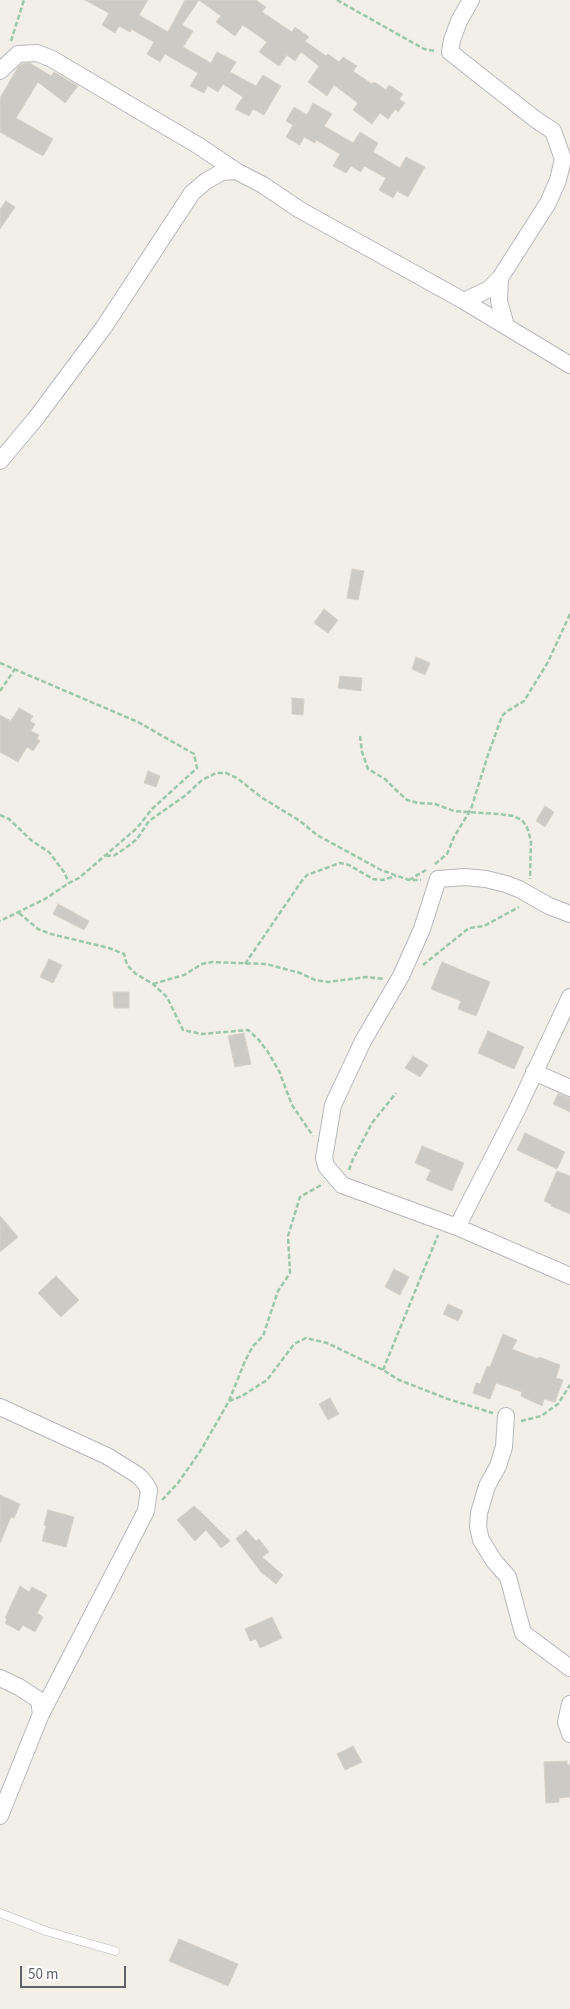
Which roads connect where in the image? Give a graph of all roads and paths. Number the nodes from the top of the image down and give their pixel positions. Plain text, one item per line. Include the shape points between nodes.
1 (24, 0) edge
2 (337, 0) edge
3 (471, 0) edge
4 (11, 43) dead end
5 (450, 52) junction
6 (0, 71) edge
7 (553, 131) junction
8 (570, 134) edge
9 (236, 171) junction
10 (500, 278) junction
11 (464, 301) junction
12 (506, 326) junction
13 (570, 365) edge
14 (0, 461) edge
15 (570, 614) edge
16 (0, 662) edge
17 (15, 669) junction
18 (0, 691) edge
19 (360, 736) dead end
20 (470, 811) junction
21 (0, 815) edge
22 (104, 856) junction
23 (397, 876) junction
24 (438, 879) junction
25 (409, 880) junction
26 (69, 882) junction
27 (533, 897) junction
28 (19, 913) junction
29 (570, 914) edge
30 (0, 921) edge
31 (245, 964) junction
32 (399, 978) junction
33 (154, 984) junction
34 (570, 997) edge
35 (534, 1072) junction
36 (570, 1088) edge
37 (396, 1093) dead end
38 (324, 1154) junction
39 (340, 1183) junction
40 (450, 1225) junction
41 (570, 1276) edge
42 (383, 1370) junction
43 (570, 1386) edge
44 (229, 1401) junction
45 (0, 1407) edge
46 (506, 1416) junction
47 (146, 1510) junction
48 (570, 1668) edge
49 (0, 1678) edge
50 (570, 1704) edge
51 (41, 1714) junction
52 (570, 1734) edge
53 (0, 1816) edge
54 (0, 1913) edge
55 (115, 1952) dead end

1 - 4 path
2 - 5 path via 424,48
3 - 5 street via 459,21
5 - 7 street
6 - 9 street via 18,54 37,53 52,59
7 - 8 street
7 - 10 street via 564,159 558,180 548,203
9 - 11 street
9 - 14 street via 222,172 192,192 104,327
10 - 11 street via 489,289
10 - 12 street via 499,301
11 - 12 street
12 - 13 street
15 - 20 path via 548,662 524,701 502,716
16 - 17 path
17 - 18 path
17 - 22 path via 138,722 194,754 197,768 194,772
19 - 20 path via 368,769 386,779 407,800 454,811
20 - 25 path via 447,854
20 - 27 path via 522,820 531,841
21 - 26 path via 49,852
22 - 23 path via 115,855 127,847 137,839 148,821 202,780 216,773 226,773 317,835
22 - 26 path via 79,878
23 - 25 path
23 - 31 path via 373,880 340,863 307,875
24 - 25 path
24 - 27 street via 486,879 513,886
24 - 32 street via 422,929
26 - 28 path
27 - 29 street
27 - 32 path via 484,926 469,928 420,967
28 - 30 path
28 - 33 path via 38,929 124,954 127,965
31 - 32 path via 266,964 328,982
31 - 33 path via 202,964 184,975
32 - 38 street via 333,1105
33 - 38 path via 167,997 183,1030 202,1034 248,1030 258,1039 279,1071 292,1105
34 - 35 street
35 - 36 street
35 - 40 street
37 - 39 path via 372,1123 349,1173
38 - 39 street via 326,1166
39 - 40 street
39 - 44 path via 323,1184 300,1197 288,1236 290,1274 278,1291 266,1329 245,1361
40 - 41 street
40 - 42 path via 425,1263
42 - 44 path via 327,1343 306,1338 294,1344 267,1380
42 - 46 path via 399,1380 448,1399
43 - 46 path via 558,1404 541,1416 524,1422
44 - 47 path via 178,1483 165,1498
45 - 47 street via 129,1469 145,1482 148,1490
46 - 48 street via 504,1447 479,1513 481,1540 508,1578 523,1633
47 - 51 street
49 - 51 street via 39,1700
50 - 52 street via 566,1722
51 - 53 street
54 - 55 lane via 46,1932

